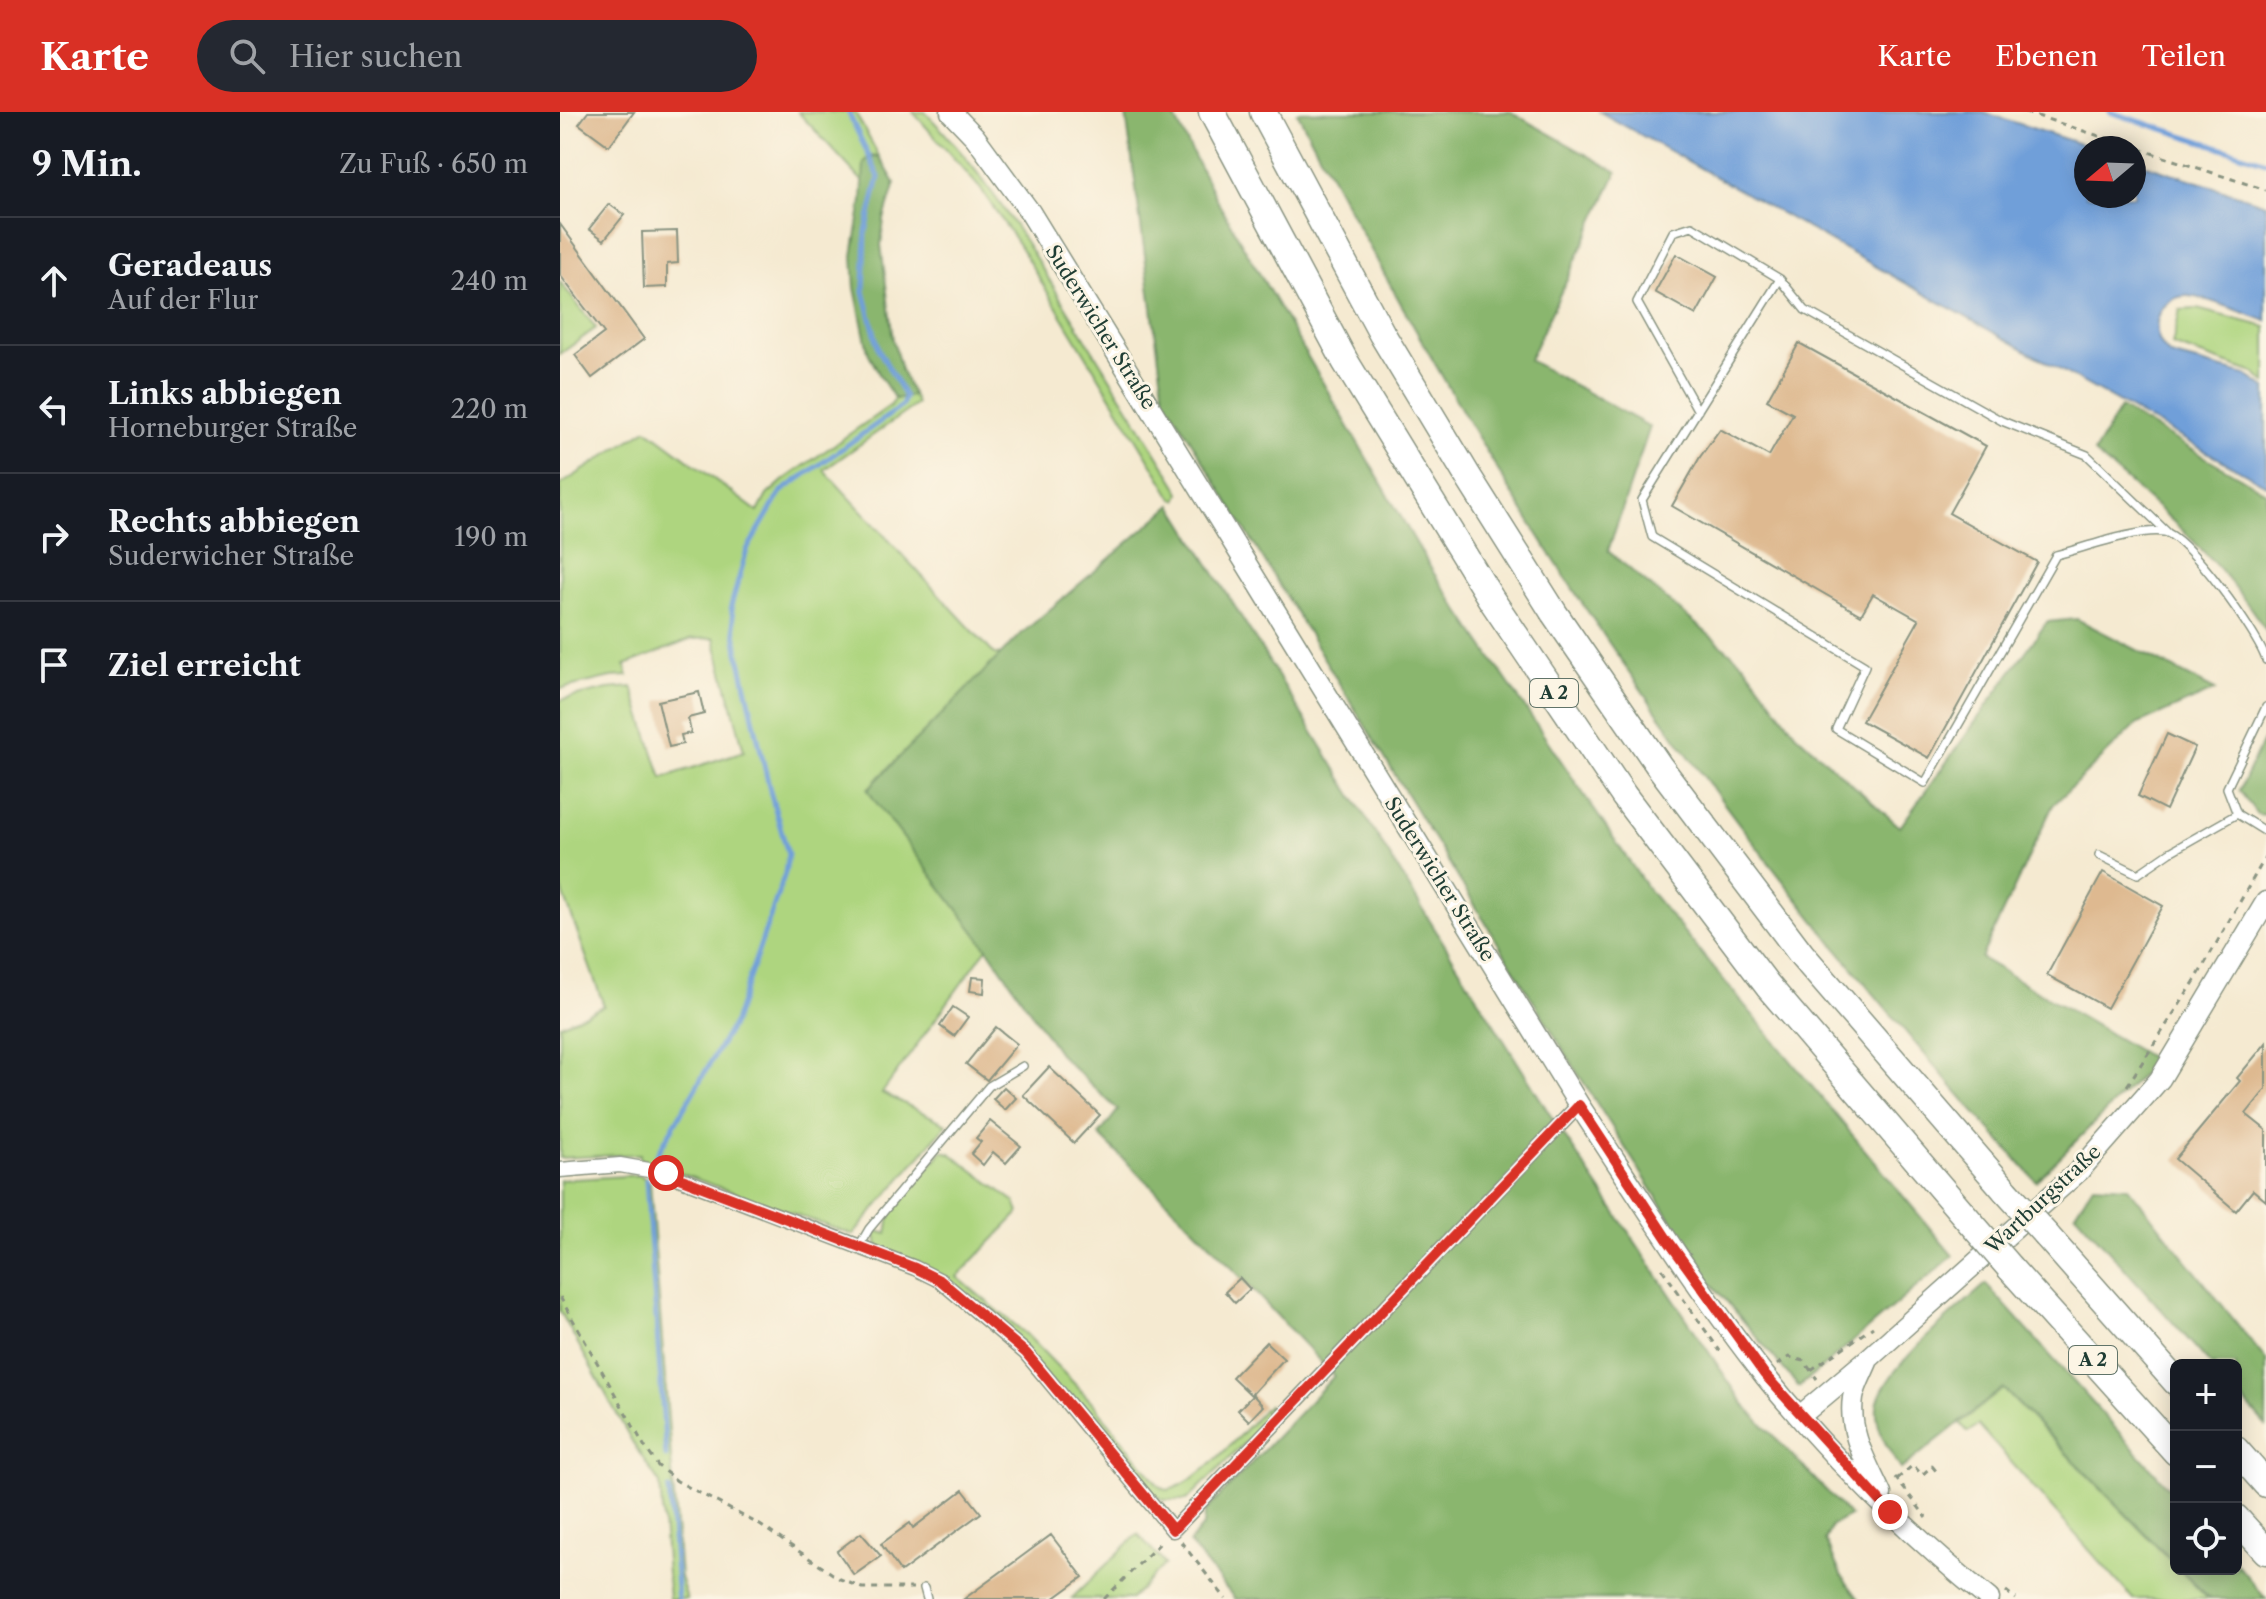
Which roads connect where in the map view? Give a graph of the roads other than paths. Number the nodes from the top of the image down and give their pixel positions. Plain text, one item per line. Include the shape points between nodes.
1 (951, 112) edge
2 (1212, 112) edge
3 (1263, 112) edge
4 (1780, 279) junction
5 (1698, 411) junction
6 (2167, 532) junction
7 (2266, 660) edge
8 (2266, 707) edge
9 (2237, 814) junction
10 (2266, 832) edge
11 (2099, 855) dead end
12 (2266, 902) edge
13 (1023, 1066) dead end
14 (1579, 1105) junction
15 (560, 1170) edge
16 (859, 1246) junction
17 (1868, 1359) junction
18 (2170, 1375) edge
19 (1800, 1416) junction
20 (2170, 1445) edge
21 (2242, 1457) edge
22 (2266, 1484) edge
23 (1890, 1512) junction
24 (2242, 1525) edge
25 (2266, 1551) edge
26 (924, 1588) road end
27 (927, 1599) edge
28 (1989, 1599) edge

1 - 14 main road, Suderwicher Straße via 1030,212
2 - 20 highway, A 2, bridge via 1345,361 1491,599 1624,796 1768,986
3 - 18 highway, A 2, bridge via 1382,334 1467,475 1650,753 1802,955
4 - 5 lane
4 - 5 lane via 1692,226 1673,232 1637,302
4 - 6 lane via 1805,310 2002,421 2087,455
5 - 6 lane via 1642,500 1652,537 1865,666 1836,729 1925,783 2056,555 2146,532
6 - 7 lane via 2184,543 2252,630
8 - 9 lane via 2227,788
9 - 10 lane
9 - 11 lane via 2138,874
12 - 17 main road, Wartburgstraße via 2160,1079 2080,1170
13 - 16 lane via 989,1086
14 - 16 street via 1173,1530 1026,1353 941,1281
14 - 19 main road, Suderwicher Straße via 1667,1239
15 - 16 street via 620,1165 666,1173
17 - 19 main road, Wartburgstraße
17 - 23 main road via 1853,1395 1854,1431
19 - 23 main road, Suderwicher Straße
21 - 22 highway
23 - 28 main road, Suderwicher Straße
24 - 25 highway
26 - 27 lane

